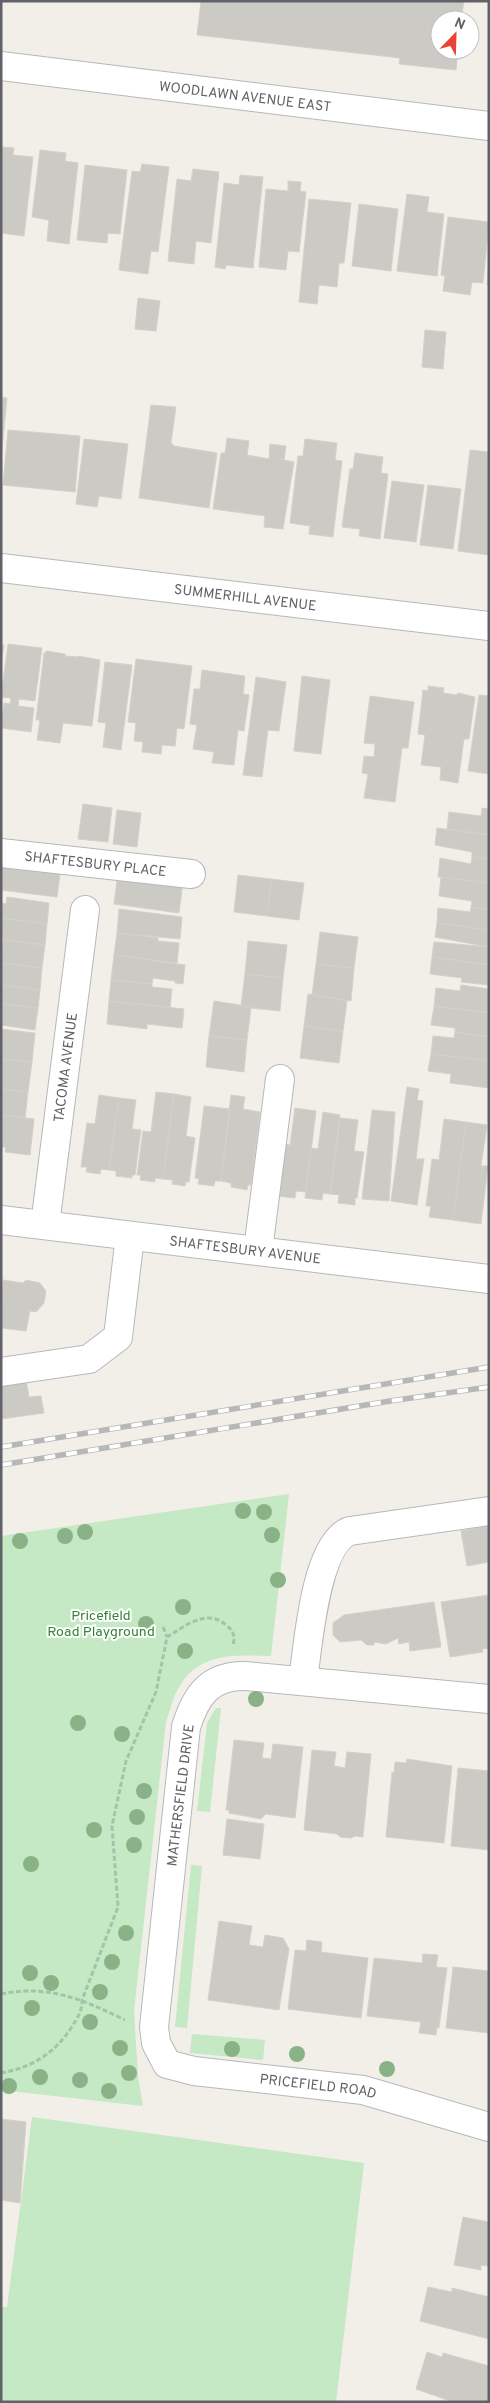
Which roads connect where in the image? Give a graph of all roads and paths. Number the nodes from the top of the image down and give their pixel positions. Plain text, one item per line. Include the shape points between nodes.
1 (1, 66) edge
2 (489, 126) edge
3 (1, 568) edge
4 (489, 626) edge
5 (1, 853) edge
6 (191, 874) dead end
7 (85, 910) dead end
8 (280, 1079) dead end
9 (1, 1220) edge
10 (45, 1225) junction
11 (130, 1236) junction
12 (258, 1250) junction
13 (489, 1280) edge
14 (1, 1372) edge
15 (489, 1511) edge
16 (163, 1627) dead end
17 (167, 1637) junction
18 (234, 1637) dead end
19 (303, 1680) junction
20 (489, 1699) edge
21 (1, 1994) edge
22 (82, 2000) junction
23 (130, 2022) dead end
24 (156, 2042) joint
25 (1, 2073) edge
26 (489, 2127) edge

1 - 2 street, WOODLAWN AVENUE EAST
3 - 4 street, SUMMERHILL AVENUE
5 - 6 street, SHAFTESBURY PLACE
7 - 10 street, TACOMA AVENUE
8 - 12 street
9 - 10 street, SHAFTESBURY AVENUE
10 - 11 street, SHAFTESBURY AVENUE
11 - 12 street, SHAFTESBURY AVENUE
11 - 14 street via 118,1337 89,1359
12 - 13 street, SHAFTESBURY AVENUE
15 - 19 street via 341,1536 330,1549 320,1574
16 - 17 path
17 - 18 path via 205,1617 219,1618 231,1629
17 - 22 path via 156,1692 126,1761 112,1826 118,1907
19 - 20 street, MATHERSFIELD DRIVE
19 - 24 street, MATHERSFIELD DRIVE via 228,1676 208,1687 192,1710 186,1727 154,2027
21 - 22 path via 17,1990 45,1991
22 - 23 path
22 - 25 path via 82,2011 51,2052 24,2067
24 - 26 street, PRICEFIELD ROAD via 167,2064 194,2071 363,2090

